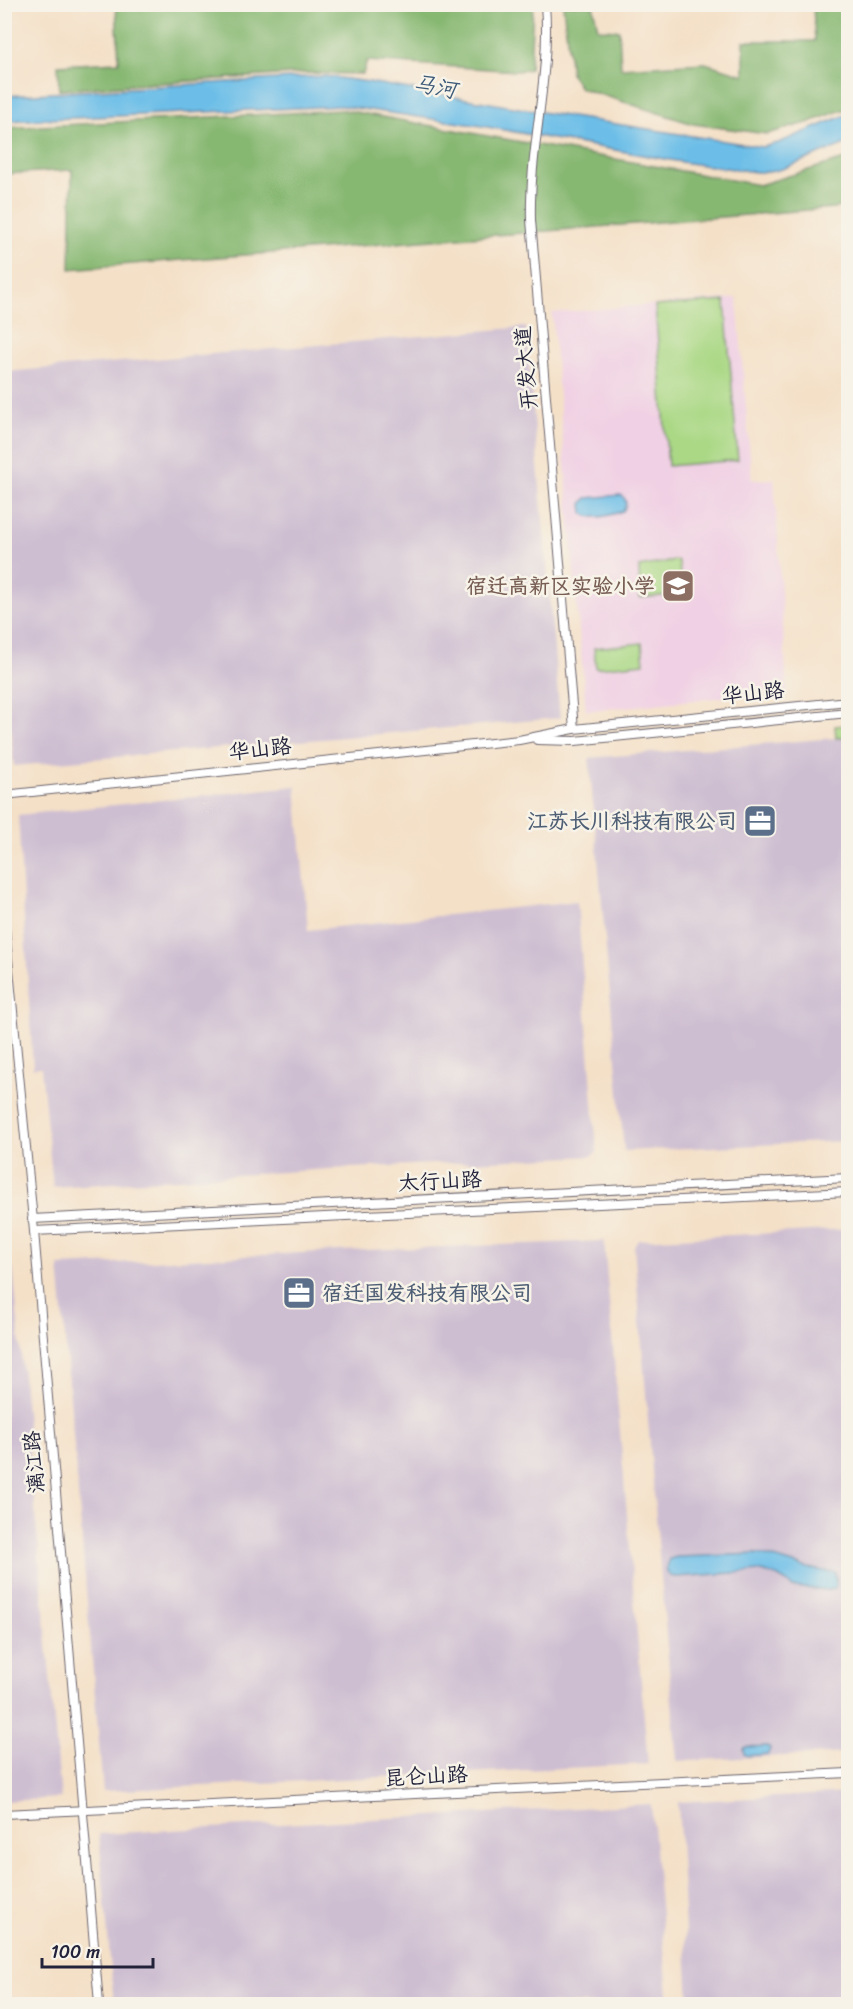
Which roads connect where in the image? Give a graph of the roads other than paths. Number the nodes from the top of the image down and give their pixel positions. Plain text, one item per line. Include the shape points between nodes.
1 (545, 4) edge
2 (849, 701) edge
3 (849, 713) edge
4 (574, 729) junction
5 (519, 740) junction
6 (4, 795) edge
7 (4, 917) edge
8 (849, 1178) edge
9 (849, 1192) edge
10 (32, 1219) junction
11 (34, 1231) junction
12 (849, 1773) edge
13 (81, 1810) junction
14 (4, 1814) edge
15 (99, 2004) edge

1 - 4 street, 开发大道 via 546,47 530,188 531,220
2 - 4 street, 华山路
3 - 5 street, 华山路 via 575,741
4 - 5 street, 华山路
5 - 6 street, 华山路
7 - 10 street, 漓江路
8 - 10 street, 太行山路
9 - 11 street, 太行山路
10 - 11 street, 漓江路
11 - 13 street, 漓江路
12 - 13 street, 昆仑山路
13 - 14 street, 昆仑山路
13 - 15 street, 漓江路

